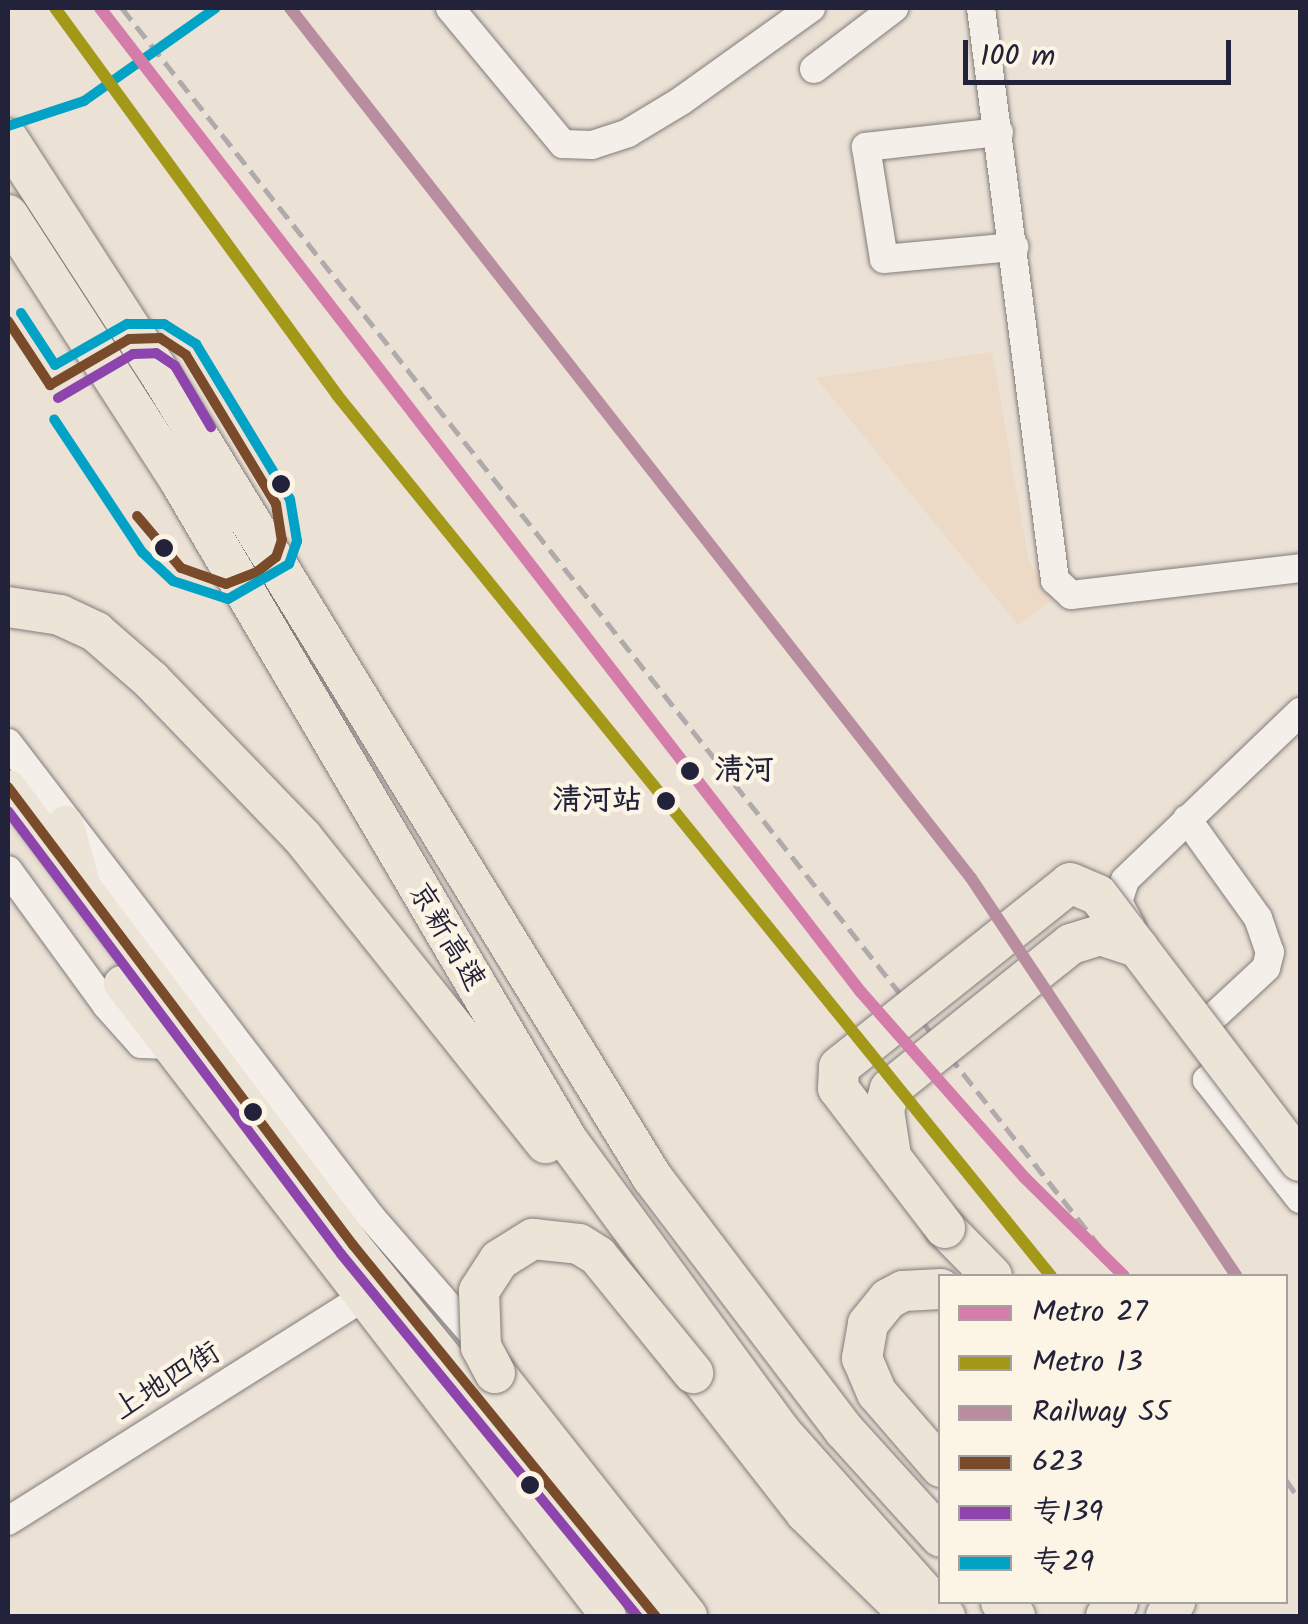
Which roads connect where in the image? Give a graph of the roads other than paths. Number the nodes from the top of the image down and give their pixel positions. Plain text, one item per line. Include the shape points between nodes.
1 (450, 8) edge
2 (811, 8) edge
3 (894, 8) edge
4 (982, 8) edge
5 (814, 69) dead end
6 (1000, 132) junction
7 (8, 140) edge
8 (8, 215) edge
9 (1014, 247) junction
10 (1300, 568) edge
11 (8, 607) edge
12 (1300, 712) edge
13 (8, 743) edge
14 (8, 787) edge
15 (1187, 819) junction
16 (8, 823) edge
17 (65, 823) junction
18 (8, 870) edge
19 (87, 901) junction
20 (1127, 933) junction
21 (1209, 1021) junction
22 (164, 1045) junction
23 (892, 1158) junction
24 (1300, 1161) edge
25 (1300, 1199) edge
26 (990, 1274) edge
27 (938, 1289) edge
28 (360, 1299) junction
29 (693, 1373) junction
30 (938, 1465) edge
31 (8, 1521) edge
32 (938, 1536) edge
33 (608, 1616) edge
34 (656, 1616) edge
35 (686, 1616) edge
36 (699, 1616) edge
37 (911, 1616) edge
38 (945, 1616) edge

1 - 2 street via 563,144 592,146 681,101
3 - 5 street
4 - 6 street
6 - 9 street
6 - 9 street via 866,147 884,260
7 - 32 highway, 京新高速 via 652,1177 844,1430
8 - 38 highway, 京新高速 via 180,482 568,1141 780,1430
9 - 10 street via 1046,536 1063,591 1120,593
11 - 29 highway, bridge via 60,615 96,632 151,680 325,867 555,1154
12 - 15 street
13 - 17 street
14 - 19 main road
15 - 21 street via 1258,918 1270,952 1266,968
15 - 21 street via 1125,880 1118,902
16 - 22 main road
17 - 19 main road
17 - 36 street via 371,1216
18 - 22 street via 108,1006 142,1044
19 - 34 main road via 353,1245
20 - 23 highway, bridge via 1071,944 890,1089 884,1110
20 - 23 highway, bridge via 1080,883 1058,886 850,1054 836,1078
20 - 24 highway, bridge
21 - 25 street via 1220,1069 1207,1080
22 - 28 main road
23 - 26 highway, bridge
27 - 30 highway via 888,1299 868,1324 862,1358 877,1393
28 - 31 street, 上地四街
28 - 33 main road
29 - 35 highway, bridge via 598,1256 579,1244 534,1239 517,1246 479,1291 480,1347 495,1373
29 - 37 highway via 806,1513

